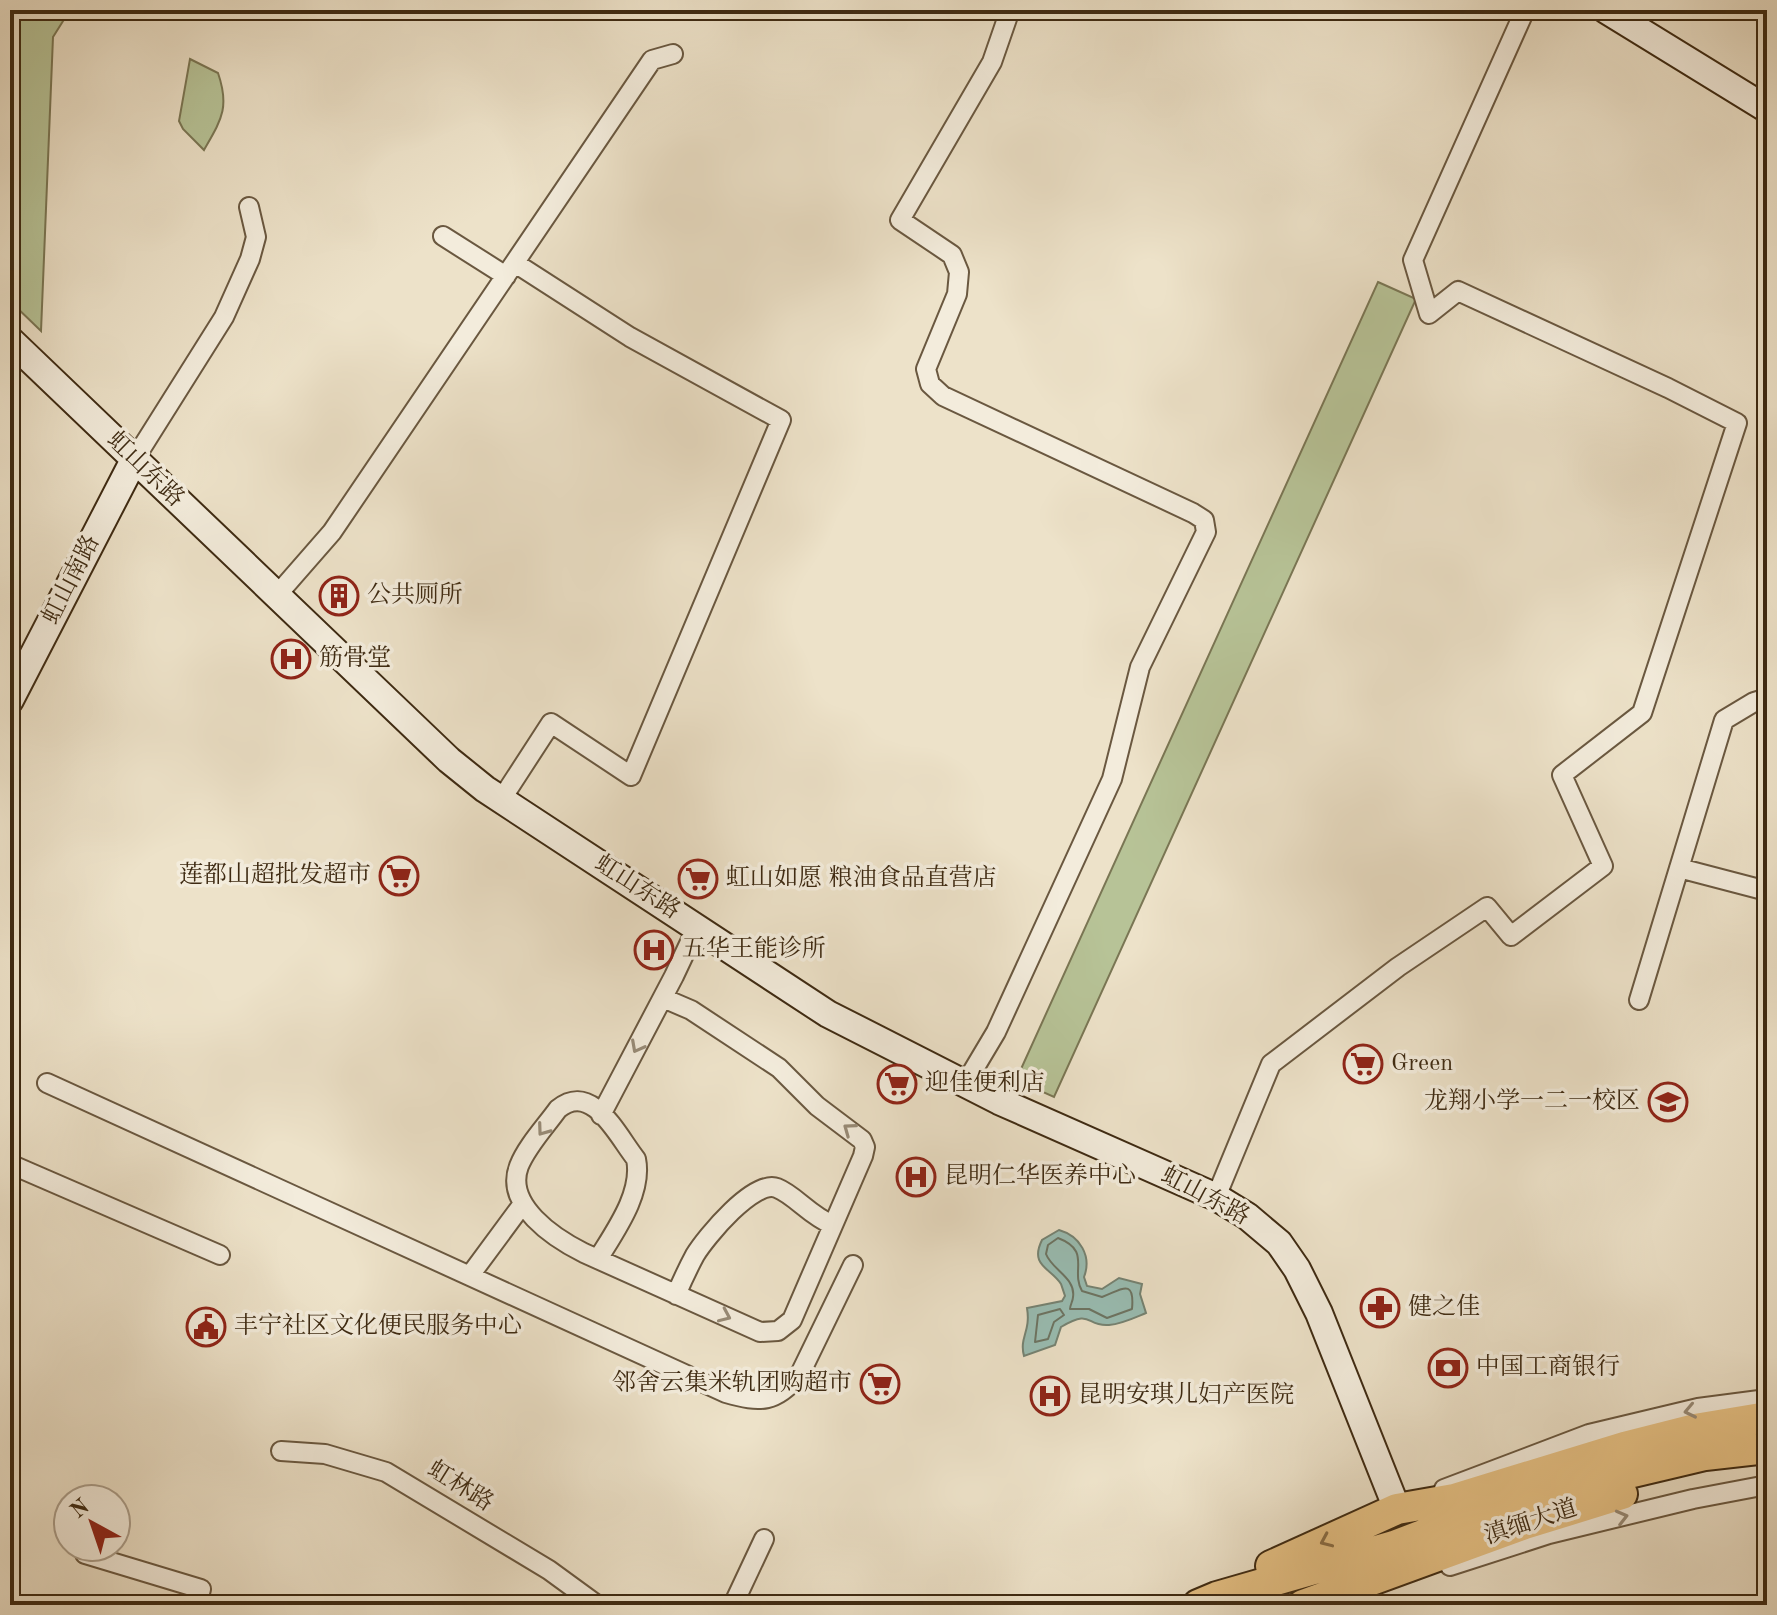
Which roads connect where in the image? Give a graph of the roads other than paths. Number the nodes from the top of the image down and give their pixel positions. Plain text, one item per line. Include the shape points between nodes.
1 (1010, 10) edge
2 (1525, 10) edge
3 (1606, 10) edge
4 (1640, 10) edge
5 (673, 54) dead end
6 (1767, 88) edge
7 (1767, 109) edge
8 (249, 207) dead end
9 (443, 236) dead end
10 (510, 270) junction
11 (10, 340) edge
12 (134, 460) junction
13 (277, 595) junction
14 (1767, 698) edge
15 (10, 700) edge
16 (501, 800) junction
17 (1679, 868) junction
18 (1767, 891) edge
19 (697, 927) junction
20 (663, 998) junction
21 (1639, 1000) dead end
22 (47, 1083) dead end
23 (965, 1084) junction
24 (601, 1115) junction
25 (10, 1164) edge
26 (1216, 1197) junction
27 (522, 1205) junction
28 (833, 1225) junction
29 (220, 1255) dead end
30 (598, 1259) junction
31 (853, 1265) dead end
32 (471, 1274) junction
33 (676, 1295) junction
34 (1767, 1399) edge
35 (1767, 1417) edge
36 (1767, 1448) edge
37 (281, 1451) dead end
38 (1767, 1468) edge
39 (1767, 1485) edge
40 (1397, 1509) junction
41 (764, 1539) dead end
42 (1394, 1546) junction
43 (115, 1563) edge
44 (1208, 1601) edge
45 (197, 1605) edge
46 (597, 1605) edge
47 (733, 1605) edge
48 (1283, 1605) edge
49 (1304, 1605) edge

1 - 23 street via 992,62 900,220 952,255 959,272 957,294 926,369 930,384 943,396 1193,513 1204,520 1206,532 1140,667 1112,779 996,1032
2 - 26 street via 1413,260 1429,314 1458,291 1737,423 1642,713 1562,775 1603,866 1511,936 1487,907 1271,1064
3 - 7 street
4 - 6 street
5 - 10 street via 652,60
8 - 12 street via 256,237 224,317
9 - 10 street
10 - 13 street via 332,532
10 - 16 street via 781,420 631,776 551,723
11 - 12 street, 虹山东路
12 - 13 street, 虹山东路
12 - 15 street, 虹山南路
13 - 16 street, 虹山东路 via 449,760
14 - 17 street via 1724,720
16 - 19 street, 虹山东路
17 - 18 street
17 - 21 street
19 - 20 street
19 - 23 street, 虹山东路 via 801,998
20 -> 24 street
28 -> 20 street via 863,1156 862,1140 779,1068 691,1010
22 - 32 street
23 - 26 street, 虹山东路
24 -> 27 street via 585,1101 558,1109 520,1165 515,1184
24 - 30 street via 638,1168 620,1222
25 - 29 street
26 - 40 street, 虹山东路 via 1279,1243 1297,1269
27 - 30 street via 568,1245
27 - 32 street
28 - 33 street via 776,1187 758,1189 701,1246
33 -> 28 street via 760,1332 778,1331 792,1320
30 - 33 street
31 - 32 street via 800,1374 788,1389 769,1399 751,1400
34 -> 40 street via 1698,1408 1589,1434
35 - 40 main road, 滇缅大道 via 1695,1429 1454,1499
36 - 42 main road, 滇缅大道 via 1705,1455 1591,1482 1488,1510
37 - 46 street, 虹林路 via 325,1454 386,1472 549,1570
38 - 49 main road, 滇缅大道 via 1692,1477 1617,1495
49 -> 39 street via 1390,1586 1549,1534
40 -> 44 main road, 滇缅大道 via 1276,1563
41 - 47 street
42 - 44 main road, 滇缅大道
42 - 48 main road, 滇缅大道
43 - 45 street via 201,1589

